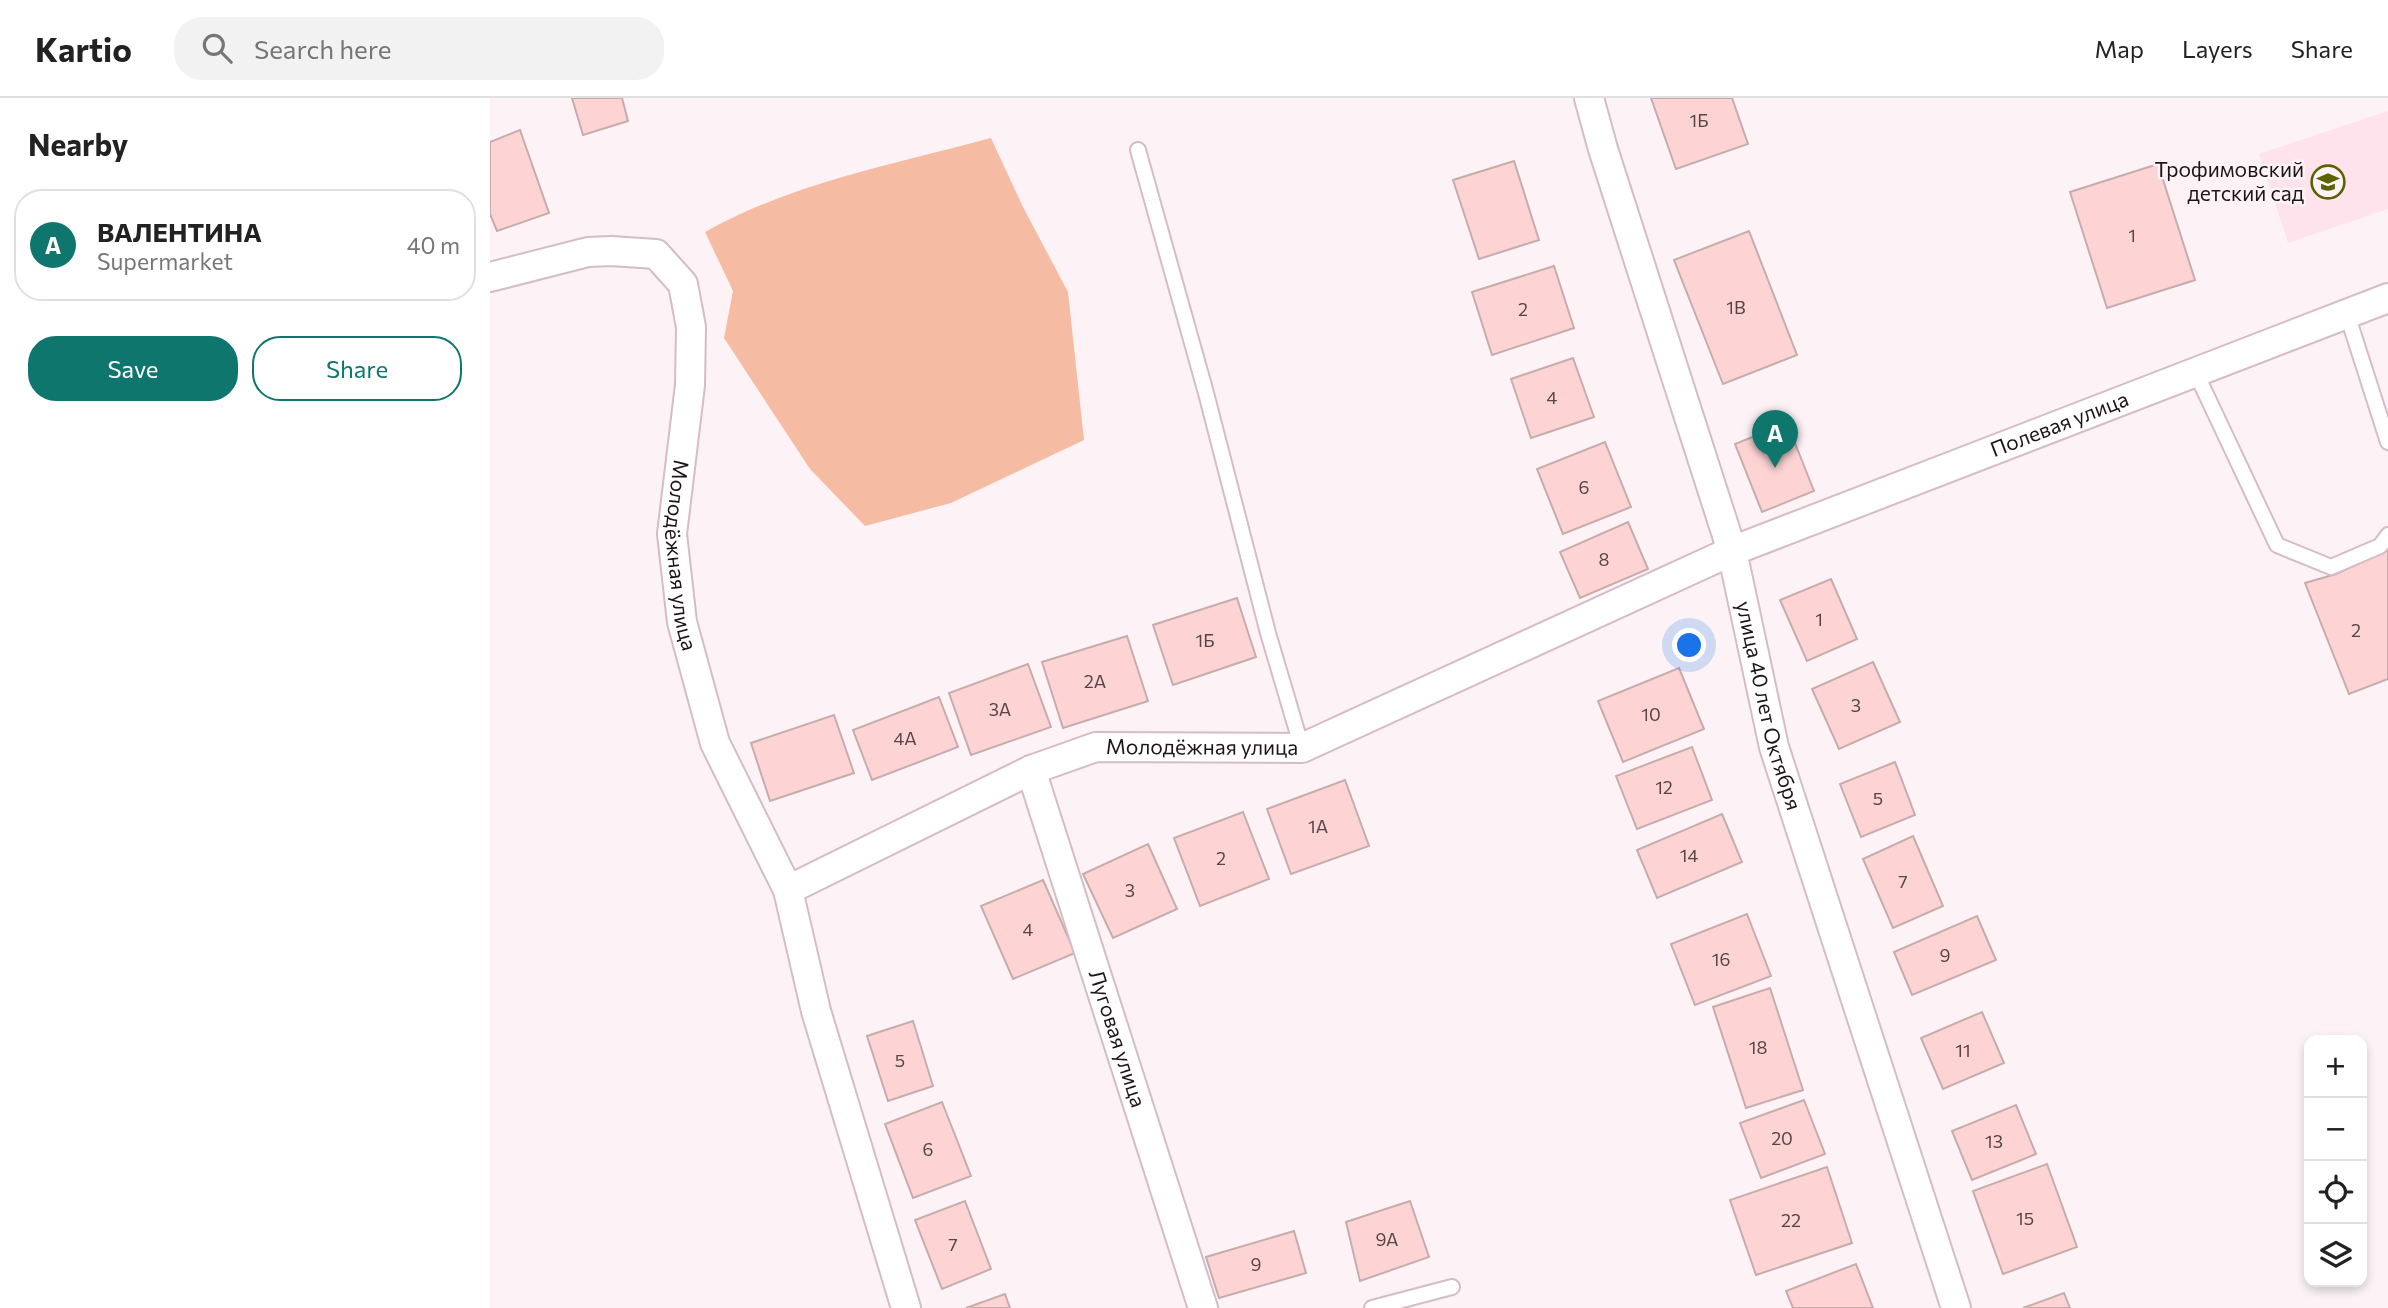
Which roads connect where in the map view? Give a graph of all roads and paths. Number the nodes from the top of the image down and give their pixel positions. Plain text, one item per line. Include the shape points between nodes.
1 (1589, 98) edge
2 (1139, 150) dead end
3 (490, 277) edge
4 (2388, 298) edge
5 (2347, 314) junction
6 (2196, 373) junction
7 (2388, 442) edge
8 (2388, 535) edge
9 (1732, 551) junction
10 (1302, 748) junction
11 (1031, 770) junction
12 (788, 890) junction
13 (1452, 1287) dead end
14 (906, 1308) edge
15 (1203, 1308) edge
16 (1372, 1308) edge
17 (1956, 1308) edge

1 - 9 street, улица 40 лет Октября
2 - 10 lane
3 - 12 street, Молодёжная улица via 588,252 611,251 656,254 683,284 691,327 690,385 672,534 682,622 715,743
4 - 5 street, Полевая улица
5 - 6 street, Полевая улица
5 - 7 lane
6 - 8 lane via 2277,545 2332,567 2380,546
6 - 9 street, Полевая улица
9 - 10 street, Молодёжная улица
9 - 17 street, улица 40 лет Октября via 1774,747
10 - 11 street, Молодёжная улица via 1096,747
11 - 12 street, Молодёжная улица
11 - 15 street, Луговая улица
12 - 14 street, Молодёжная улица via 816,1011
13 - 16 lane

